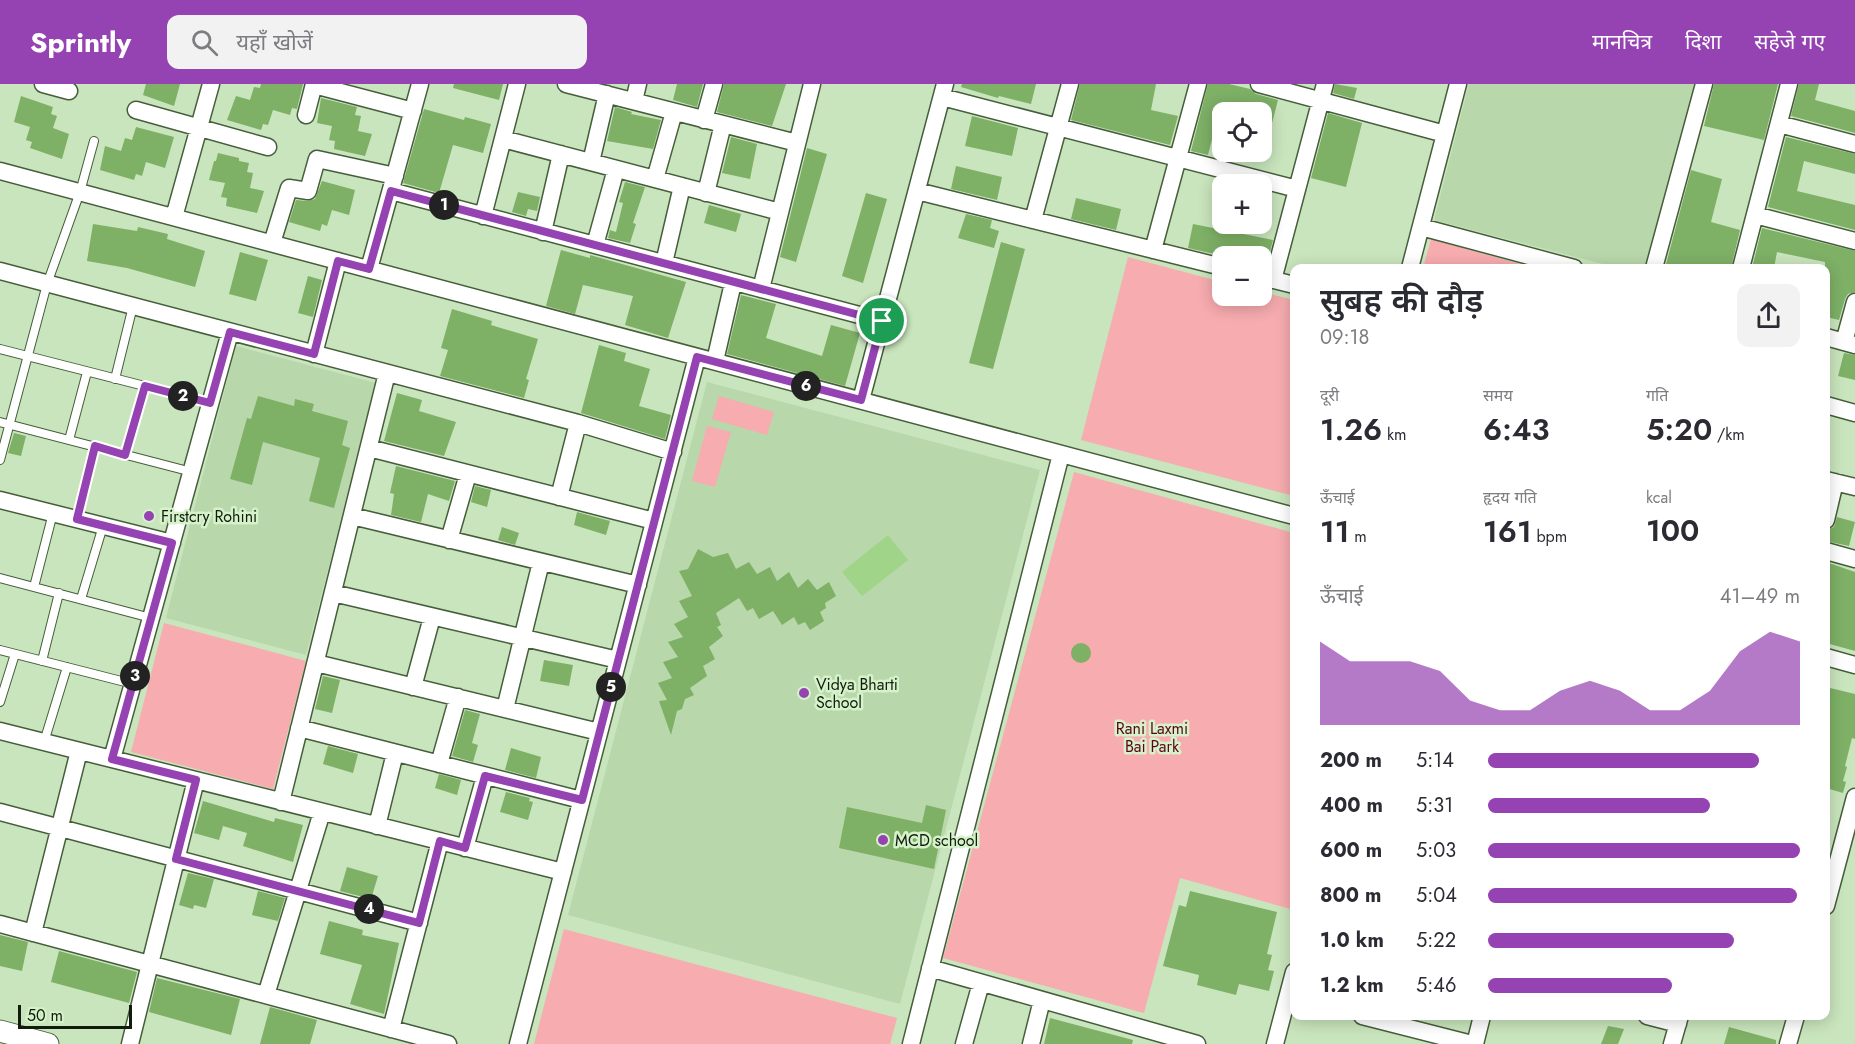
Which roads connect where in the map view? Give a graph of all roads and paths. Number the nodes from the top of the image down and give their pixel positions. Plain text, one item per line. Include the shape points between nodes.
1 (43, 84) edge
2 (211, 84) edge
3 (420, 84) edge
4 (517, 84) edge
5 (566, 84) edge
6 (638, 84) edge
7 (714, 84) edge
8 (812, 84) edge
9 (1070, 84) edge
10 (1198, 84) edge
11 (1259, 84) edge
12 (1325, 84) edge
13 (1458, 84) edge
14 (1704, 84) edge
15 (1789, 84) edge
16 (314, 85) edge
17 (586, 86) edge
18 (69, 91) dead end
19 (943, 91) edge
20 (607, 94) junction
21 (634, 101) junction
22 (1321, 101) junction
23 (136, 110) dead end
24 (412, 111) junction
25 (674, 112) junction
26 (306, 115) dead end
27 (704, 120) junction
28 (723, 124) junction
29 (1779, 124) junction
30 (1058, 127) junction
31 (199, 128) junction
32 (1445, 134) junction
33 (503, 139) junction
34 (94, 141) dead end
35 (797, 143) junction
36 (1855, 144) edge
37 (268, 147) dead end
38 (561, 154) junction
39 (1178, 158) junction
40 (591, 162) junction
41 (616, 169) junction
42 (0, 171) edge
43 (655, 179) junction
44 (393, 184) junction
45 (682, 186) junction
46 (1297, 189) junction
47 (917, 191) junction
48 (80, 192) junction
49 (706, 193) junction
50 (780, 212) junction
51 (1755, 215) junction
52 (483, 216) junction
53 (174, 217) junction
54 (1033, 220) junction
55 (1421, 227) junction
56 (543, 232) junction
57 (1855, 241) edge
58 (272, 243) junction
59 (596, 245) junction
60 (1153, 250) junction
61 (338, 261) junction
62 (664, 263) junction
63 (1272, 264) edge
64 (1411, 264) edge
65 (1559, 264) edge
66 (1655, 264) edge
67 (1742, 264) edge
68 (1212, 265) edge
69 (369, 269) junction
70 (0, 271) edge
71 (1272, 280) edge
72 (733, 283) junction
73 (47, 284) junction
74 (1290, 284) edge
75 (761, 289) junction
76 (1855, 302) edge
77 (133, 306) junction
78 (882, 321) junction
79 (230, 332) junction
80 (1830, 338) edge
81 (1849, 344) edge
82 (0, 349) edge
83 (314, 354) junction
84 (27, 356) junction
85 (697, 357) junction
86 (715, 361) junction
87 (87, 372) junction
88 (387, 373) junction
89 (115, 379) junction
90 (145, 386) junction
91 (861, 400) junction
92 (210, 403) junction
93 (1830, 406) edge
94 (1855, 413) edge
95 (0, 422) edge
96 (578, 423) junction
97 (9, 424) junction
98 (69, 440) junction
99 (95, 446) junction
100 (369, 448) junction
101 (673, 452) junction
102 (1061, 454) junction
103 (125, 455) junction
104 (0, 460) edge
105 (192, 472) junction
106 (468, 474) junction
107 (1830, 481) edge
108 (1855, 487) edge
109 (559, 497) junction
110 (0, 500) edge
111 (52, 513) junction
112 (1290, 515) edge
113 (352, 516) junction
114 (77, 519) junction
115 (654, 521) junction
116 (103, 526) junction
117 (449, 540) junction
118 (172, 543) junction
119 (1830, 553) edge
120 (1855, 559) edge
121 (541, 562) junction
122 (0, 578) edge
123 (638, 585) junction
124 (34, 587) junction
125 (59, 593) junction
126 (333, 593) junction
127 (81, 599) junction
128 (432, 617) junction
129 (151, 618) junction
130 (523, 638) junction
131 (0, 650) edge
132 (15, 654) junction
133 (1830, 658) edge
134 (618, 660) junction
135 (42, 661) junction
136 (316, 663) junction
137 (1855, 665) edge
138 (67, 667) junction
139 (133, 684) junction
140 (413, 687) junction
141 (458, 698) junction
142 (0, 702) edge
143 (506, 709) junction
144 (299, 728) junction
145 (0, 731) edge
146 (599, 732) junction
147 (44, 742) junction
148 (79, 751) junction
149 (395, 753) junction
150 (112, 759) junction
151 (439, 764) junction
152 (485, 776) junction
153 (196, 780) junction
154 (1855, 797) edge
155 (582, 800) junction
156 (281, 801) junction
157 (0, 812) edge
158 (322, 812) junction
159 (377, 825) junction
160 (59, 829) junction
161 (440, 841) junction
162 (465, 848) junction
163 (176, 859) junction
164 (563, 872) junction
165 (298, 890) junction
166 (1830, 891) edge
167 (419, 923) junction
168 (0, 924) edge
169 (33, 933) junction
170 (150, 964) junction
171 (930, 969) junction
172 (981, 983) junction
173 (266, 995) junction
174 (1042, 1000) junction
175 (1290, 1000) edge
176 (1382, 1020) edge
177 (1481, 1020) edge
178 (1679, 1020) edge
179 (1795, 1020) edge
180 (391, 1029) junction
181 (0, 1031) edge
182 (1163, 1039) edge
183 (48, 1044) edge
184 (130, 1044) edge
185 (448, 1044) edge
186 (518, 1044) edge
187 (910, 1044) edge
188 (964, 1044) edge
189 (1031, 1044) edge
190 (1197, 1044) edge
191 (1275, 1044) edge
192 (1473, 1044) edge
193 (1672, 1044) edge
194 (1788, 1044) edge

1 - 18 street
2 - 31 street
3 - 24 street
4 - 33 street
5 - 17 street
6 - 21 street
7 - 27 street
8 - 35 street
9 - 30 street
10 - 39 street
11 - 22 street
12 - 22 street
13 - 32 street
14 - 66 street
15 - 29 street
16 - 24 street
16 - 26 street
17 - 20 street
19 - 30 street
19 - 47 street
20 - 21 street
20 - 40 street
21 - 25 street
22 - 32 street
22 - 46 street
23 - 31 street
24 - 44 street
25 - 27 street
25 - 43 street
27 - 28 street
28 - 35 street
28 - 49 street
29 - 36 street
29 - 51 street
30 - 39 street
30 - 54 street
31 - 37 street
31 - 53 street
32 - 55 street
33 - 38 street
33 - 52 street
34 - 48 lane
35 - 50 street
38 - 40 street
38 - 56 street
39 - 46 street
39 - 60 street
40 - 41 street
41 - 43 street
41 - 59 street
42 - 48 street
43 - 45 street
44 - 52 street
44 - 58 street via 317,159 308,192 289,188
44 - 69 street
45 - 49 street
45 - 62 street
46 - 63 street
47 - 54 street
47 - 78 street
48 - 53 street
48 - 73 lane
49 - 50 street
50 - 75 street
51 - 57 street
51 - 67 street
52 - 56 street
53 - 58 street
54 - 60 street
55 - 64 street
55 - 65 street
56 - 59 street
58 - 61 street
59 - 62 street
60 - 68 street
61 - 69 street
61 - 83 street
62 - 72 street
69 - 85 street
70 - 73 street
71 - 74 street
72 - 75 street
72 - 86 street
73 - 77 street
73 - 84 lane
75 - 78 street
76 - 81 street
77 - 79 street
77 - 89 lane
78 - 91 street
79 - 83 street
79 - 92 street
80 - 81 street
82 - 84 lane
83 - 88 street
84 - 87 lane
84 - 97 lane
85 - 86 street
85 - 101 street
86 - 91 street
87 - 89 lane
87 - 98 lane
88 - 96 street
88 - 100 street
89 - 90 lane
90 - 92 lane
90 - 103 lane
91 - 102 street
92 - 105 street
93 - 94 street
95 - 97 lane
96 - 101 street
96 - 109 street
97 - 98 lane
97 - 104 lane
98 - 99 lane
99 - 103 lane
99 - 114 lane
100 - 106 street
100 - 113 street
101 - 115 street
102 - 112 street
102 - 171 street
103 - 105 lane
105 - 118 street
106 - 109 street
106 - 117 street
107 - 108 street
109 - 115 street
110 - 111 street
111 - 114 street
111 - 124 lane
113 - 117 street
113 - 126 street
114 - 116 street
115 - 123 street
116 - 118 street
116 - 127 lane
117 - 121 street
118 - 129 street
119 - 120 street
121 - 123 street
121 - 130 street
122 - 124 lane
123 - 134 street
124 - 125 lane
125 - 127 lane
125 - 135 lane
126 - 128 street
126 - 136 street
127 - 129 lane
128 - 130 street
128 - 140 street
129 - 139 street
130 - 134 street
130 - 143 street
131 - 132 lane
132 - 135 lane
132 - 142 lane
133 - 137 street
134 - 146 street
135 - 138 lane
136 - 140 street
136 - 144 street
138 - 139 lane
138 - 147 lane
139 - 150 street
140 - 141 street
141 - 143 street
141 - 151 street
143 - 146 street
144 - 149 street
144 - 156 street
145 - 147 street
146 - 155 street
147 - 148 street
148 - 150 street
148 - 160 street
149 - 151 street
149 - 159 street
150 - 153 street
151 - 152 street
152 - 155 street
152 - 162 street
153 - 156 street
153 - 163 street
154 - 166 street
155 - 164 street
156 - 158 street
157 - 160 street
158 - 159 street
158 - 165 street
159 - 161 street
160 - 163 street
160 - 169 street
161 - 162 street
161 - 167 street
162 - 164 street
163 - 165 street
163 - 170 street
164 - 186 street
165 - 167 street
165 - 173 street
167 - 180 street
168 - 169 street
169 - 170 street
170 - 173 street
170 - 184 street
171 - 172 street
171 - 187 street
172 - 174 street
172 - 188 street
173 - 180 street
174 - 182 street
174 - 189 street
175 - 191 street
176 - 192 street
177 - 192 street
178 - 193 street
179 - 194 street
180 - 185 street
181 - 183 street
182 - 190 street

